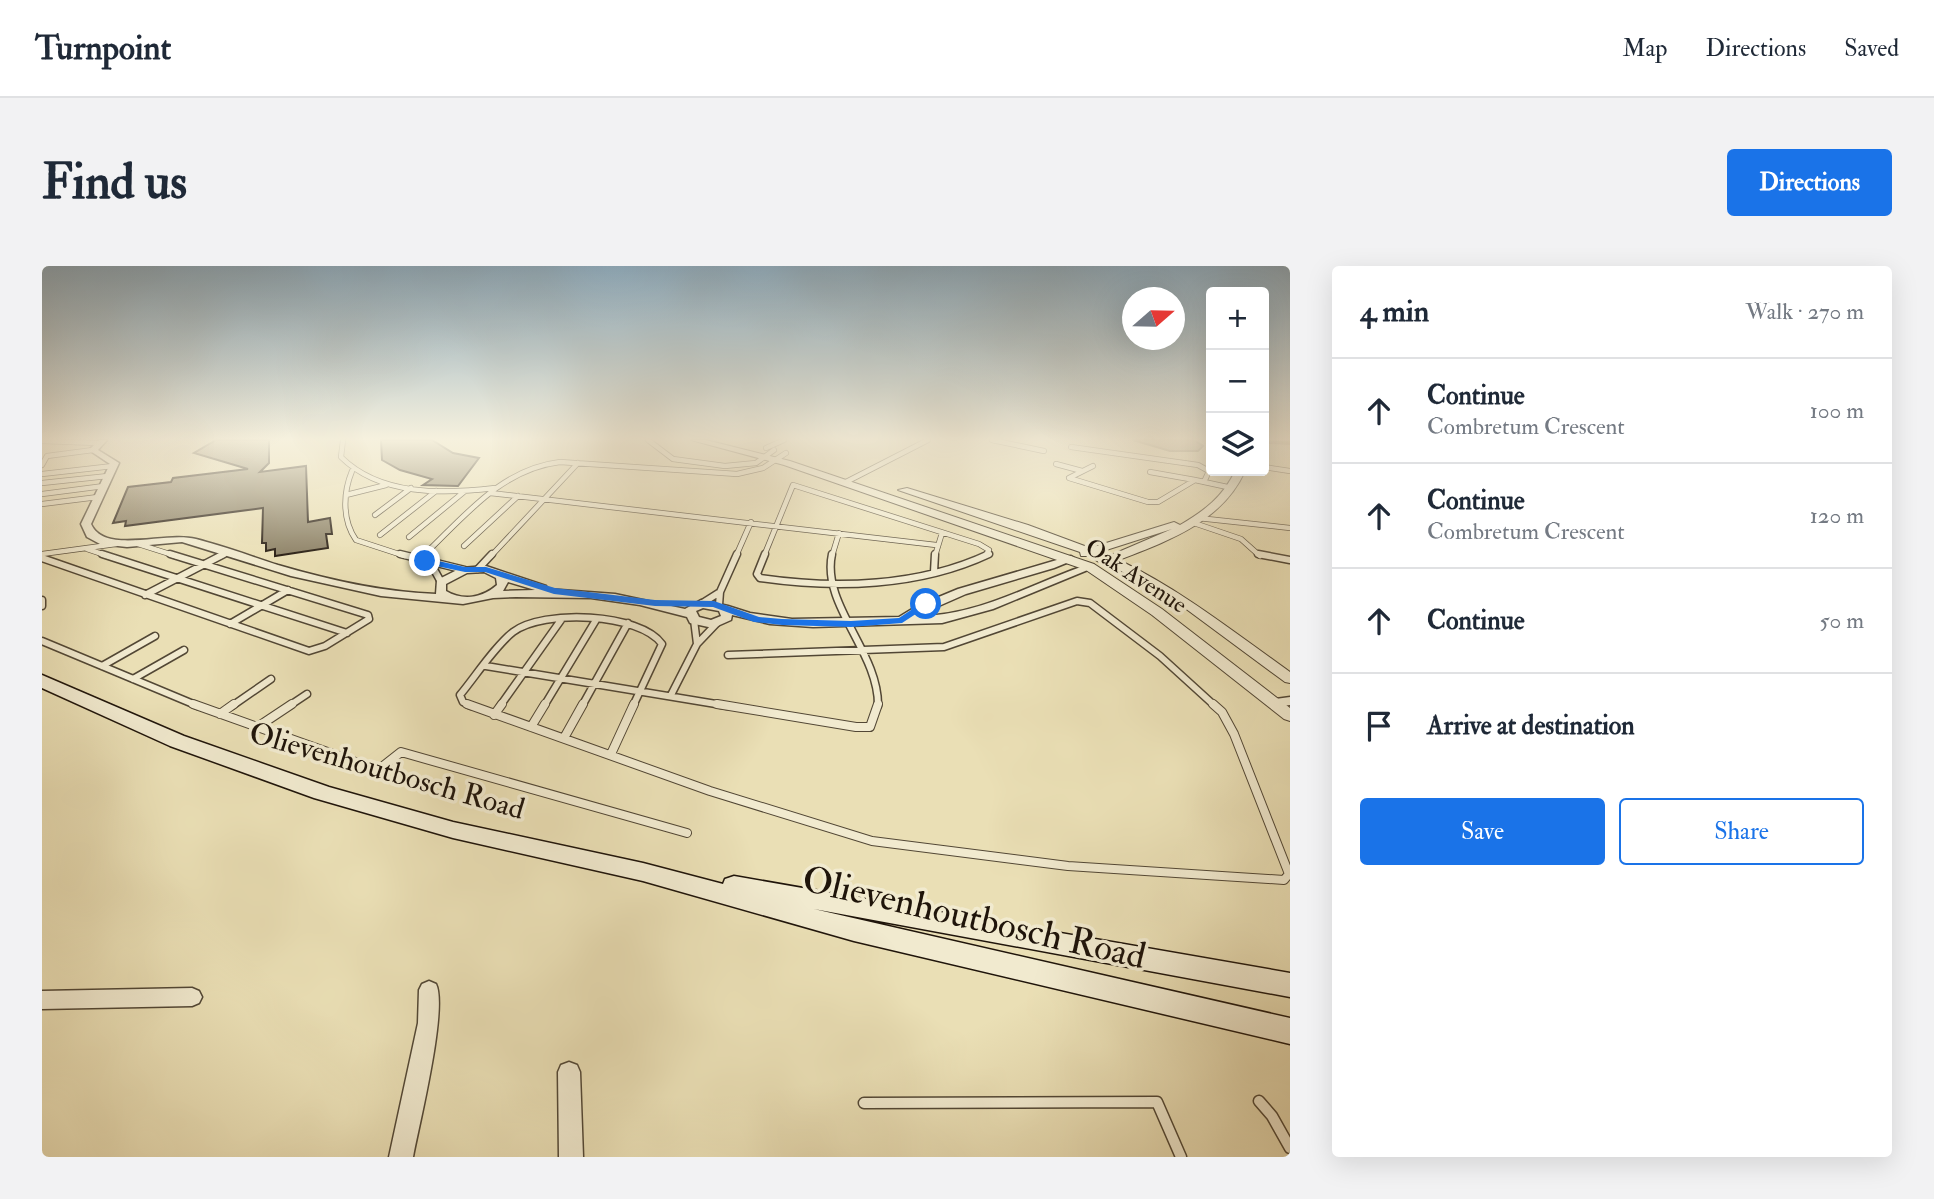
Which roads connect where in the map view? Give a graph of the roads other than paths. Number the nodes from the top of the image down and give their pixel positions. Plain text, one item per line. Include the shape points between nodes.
1 (88, 482) edge
2 (105, 482) edge
3 (347, 482) edge
4 (383, 482) edge
5 (506, 482) edge
6 (559, 482) edge
7 (846, 482) edge
8 (877, 482) edge
9 (1081, 482) edge
10 (1192, 482) edge
11 (1204, 482) edge
12 (1236, 482) edge
13 (390, 484) junction
14 (411, 488) junction
15 (496, 488) junction
16 (1234, 488) junction
17 (437, 490) junction
18 (466, 491) junction
19 (491, 493) junction
20 (42, 494) edge
21 (346, 495) junction
22 (518, 496) junction
23 (97, 497) junction
24 (542, 499) junction
25 (42, 504) edge
26 (968, 510) junction
27 (375, 515) dead end
28 (956, 519) junction
29 (1192, 521) junction
30 (751, 523) junction
31 (775, 526) junction
32 (1290, 528) edge
33 (839, 533) junction
34 (942, 533) junction
35 (380, 535) dead end
36 (409, 537) dead end
37 (1158, 540) junction
38 (135, 542) junction
39 (116, 544) junction
40 (936, 545) junction
41 (464, 546) dead end
42 (86, 549) junction
43 (1089, 551) junction
44 (228, 552) junction
45 (42, 556) edge
46 (420, 559) junction
47 (1071, 559) junction
48 (1110, 560) junction
49 (1290, 560) edge
50 (205, 564) junction
51 (431, 564) junction
52 (1090, 567) junction
53 (478, 569) junction
54 (465, 570) junction
55 (934, 572) junction
56 (501, 576) junction
57 (176, 579) junction
58 (440, 584) junction
59 (834, 586) junction
60 (1163, 588) junction
61 (288, 590) junction
62 (554, 591) junction
63 (720, 592) junction
64 (400, 593) junction
65 (145, 595) junction
66 (491, 595) junction
67 (447, 598) junction
68 (42, 600) edge
69 (42, 606) edge
70 (261, 606) junction
71 (723, 608) junction
72 (695, 611) junction
73 (561, 620) junction
74 (596, 620) junction
75 (758, 620) junction
76 (902, 620) junction
77 (628, 623) junction
78 (718, 623) junction
79 (230, 624) junction
80 (851, 624) junction
81 (347, 633) junction
82 (155, 636) dead end
83 (42, 641) edge
84 (697, 644) junction
85 (184, 650) dead end
86 (864, 651) junction
87 (728, 654) dead end
88 (102, 666) junction
89 (486, 666) junction
90 (522, 671) junction
91 (560, 677) junction
92 (133, 679) junction
93 (271, 679) dead end
94 (1290, 679) edge
95 (42, 681) edge
96 (597, 683) junction
97 (639, 690) junction
98 (42, 692) edge
99 (306, 694) dead end
100 (671, 695) junction
101 (1290, 701) edge
102 (1273, 703) junction
103 (220, 714) junction
104 (494, 715) junction
105 (1290, 716) edge
106 (118, 717) junction
107 (256, 727) junction
108 (531, 727) junction
109 (564, 738) junction
110 (611, 754) junction
111 (687, 833) dead end
112 (643, 872) junction
113 (1290, 985) edge
114 (429, 990) dead end
115 (192, 997) dead end
116 (42, 1000) edge
117 (1290, 1031) edge
118 (569, 1072) dead end
119 (1259, 1101) dead end
120 (864, 1103) dead end
121 (1290, 1148) edge
122 (401, 1157) edge
123 (571, 1157) edge
124 (1181, 1157) edge

1 - 20 lane
2 - 23 street
3 - 21 lane
4 - 13 lane
5 - 15 lane
6 - 24 lane
7 - 28 street, Oak Avenue
8 - 26 street, Oak Avenue
9 - 10 lane via 1148,502 1158,502
11 - 16 lane
12 - 16 street
13 - 14 lane
13 - 21 lane
14 - 17 lane
14 - 27 lane
15 - 18 lane
15 - 19 lane
16 - 29 street via 1216,508
17 - 18 lane
17 - 35 lane
18 - 36 lane
19 - 22 lane
19 - 46 lane
21 - 46 lane via 349,527 356,540
22 - 24 lane
22 - 41 lane
23 - 25 lane
23 - 39 street via 86,524 88,533
24 - 30 lane
24 - 53 lane
26 - 28 street
26 - 43 street, Oak Avenue
28 - 47 street, Oak Avenue
29 - 32 lane
29 - 37 street
29 - 43 street
29 - 49 lane via 1241,539 1262,557
30 - 31 lane
30 - 63 lane
31 - 33 lane
31 - 34 lane via 790,486 795,485
31 - 59 lane via 758,576
33 - 40 lane
33 - 59 lane via 830,568
34 - 40 lane
34 - 55 lane via 979,544 989,554
37 - 48 street
37 - 60 street via 1140,561
38 - 39 street
38 - 44 street via 180,539
38 - 50 lane
39 - 42 lane
40 - 55 lane
42 - 45 lane
42 - 57 lane
43 - 47 street
43 - 48 street, Oak Avenue
44 - 50 lane
44 - 64 street via 332,583
45 - 65 lane
46 - 51 lane
47 - 52 street, Oak Avenue
47 - 76 street via 952,594
48 - 52 street
48 - 60 street, Oak Avenue
50 - 57 lane
50 - 61 lane
51 - 54 lane
51 - 58 lane
52 - 76 street via 953,617
52 - 102 street, Oak Avenue via 1157,612
53 - 54 street
53 - 56 street
54 - 58 street
55 - 59 lane
56 - 62 street
56 - 66 street via 502,586
57 - 65 lane
57 - 70 lane
58 - 64 street
58 - 67 street
59 - 80 lane
60 - 94 street, Oak Avenue
61 - 70 lane
61 - 81 lane via 369,616
62 - 66 street
62 - 72 street
63 - 71 lane
63 - 72 lane
64 - 67 street
65 - 79 lane
66 - 67 street via 471,600
68 - 69 lane
70 - 79 lane
70 - 81 lane
71 - 72 street
71 - 75 street
71 - 78 street via 727,617
72 - 78 street
72 - 84 lane
73 - 74 lane
73 - 89 lane via 517,629
73 - 90 lane
74 - 77 lane
74 - 91 lane
75 - 78 street
75 - 80 street
76 - 80 street
77 - 96 lane
77 - 97 lane via 649,627 662,644
78 - 84 lane
79 - 81 lane via 309,651
80 - 86 lane
82 - 88 lane
83 - 88 lane
84 - 100 lane
85 - 92 lane
86 - 87 lane
86 - 100 lane via 878,685 870,727
86 - 110 lane via 944,647 1077,601 1097,606 1222,712 1287,865 1287,877 1277,882 1125,872 878,842 721,795
88 - 92 lane
89 - 90 lane
89 - 104 lane via 460,699
90 - 91 lane
90 - 104 lane
91 - 96 lane
91 - 108 lane
92 - 103 lane
93 - 103 lane
95 - 106 main road, Olievenhoutbosch Road
96 - 97 lane
96 - 109 lane
97 - 100 lane
97 - 110 lane
98 - 106 main road, Olievenhoutbosch Road
99 - 107 lane
101 - 102 street
102 - 105 street, Oak Avenue
103 - 107 lane
104 - 108 lane
106 - 112 main road, Olievenhoutbosch Road via 322,793 453,830
107 - 111 lane via 378,770 401,752
108 - 109 lane
109 - 110 lane
112 - 113 main road, Olievenhoutbosch Road via 840,902
112 - 117 main road, Olievenhoutbosch Road via 854,930
114 - 122 street via 428,1023
115 - 116 street
118 - 123 street
119 - 121 lane
120 - 124 lane via 1157,1102

